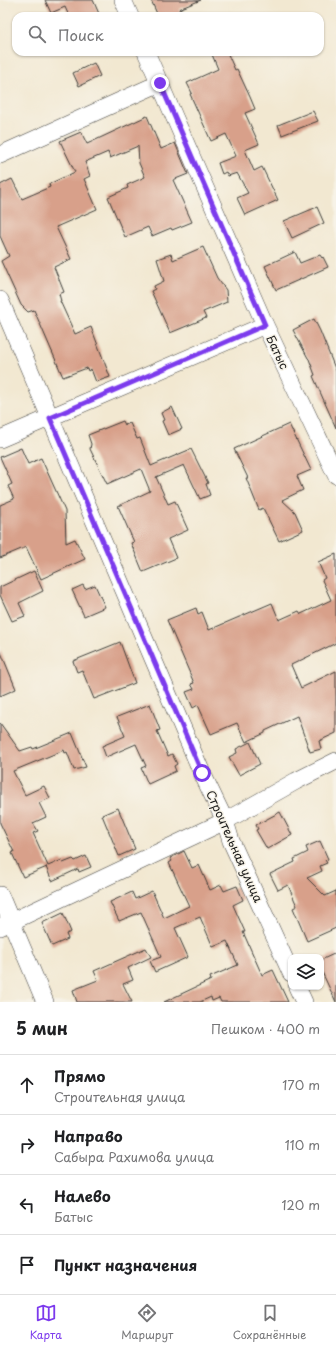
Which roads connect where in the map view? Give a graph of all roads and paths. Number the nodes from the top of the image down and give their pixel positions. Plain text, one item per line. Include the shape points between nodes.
1 (123, 0) edge
2 (128, 12) edge
3 (148, 56) edge
4 (160, 83) junction
5 (0, 155) edge
6 (0, 300) edge
7 (265, 325) junction
8 (50, 418) junction
9 (0, 439) edge
10 (336, 475) edge
11 (336, 761) edge
12 (225, 821) junction
13 (0, 895) edge
14 (6, 925) edge
15 (288, 966) edge
16 (299, 990) edge
17 (45, 1002) edge
18 (304, 1002) edge

1 - 2 street
3 - 4 street, Батыс
4 - 5 street
4 - 7 street, Батыс
6 - 8 street, Строительная улица
7 - 8 street
7 - 10 street, Батыс
8 - 9 street
8 - 12 street, Строительная улица
11 - 12 street
12 - 14 street
12 - 15 street, Строительная улица via 231,841
13 - 14 street
14 - 17 street
16 - 18 street

